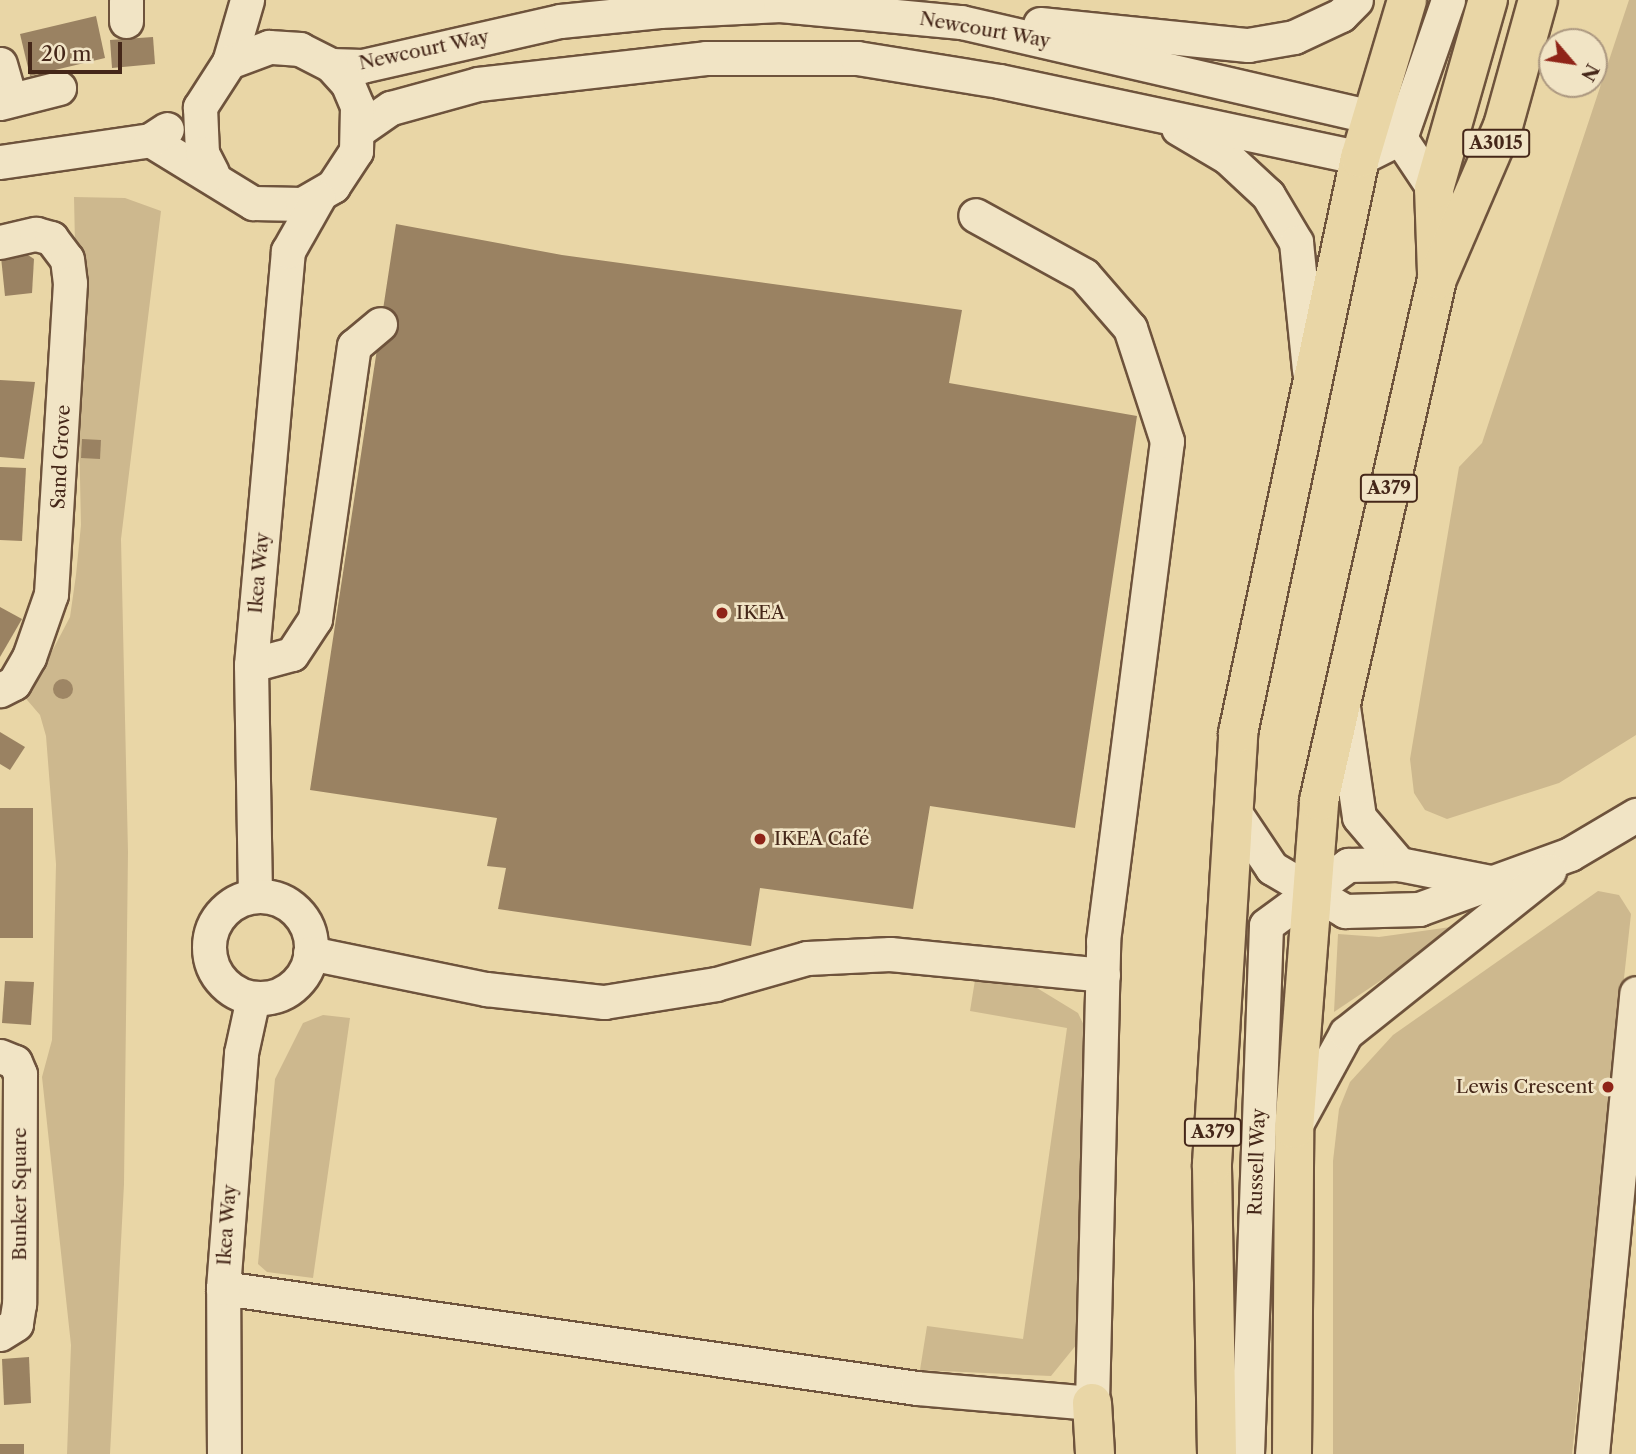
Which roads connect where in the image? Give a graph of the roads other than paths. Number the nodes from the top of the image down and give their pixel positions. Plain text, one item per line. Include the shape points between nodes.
1 (249, 0) edge
2 (1356, 0) edge
3 (1407, 0) edge
4 (1448, 0) edge
5 (1488, 0) edge
6 (1538, 0) edge
7 (961, 22) junction
8 (283, 46) junction
9 (229, 62) junction
10 (0, 64) edge
11 (331, 65) junction
12 (59, 88) dead end
13 (5, 101) edge
14 (200, 107) junction
15 (1151, 112) junction
16 (1385, 127) junction
17 (359, 130) junction
18 (150, 140) junction
19 (1360, 158) junction
20 (0, 162) edge
21 (212, 173) junction
22 (1434, 189) junction
23 (318, 198) junction
24 (253, 204) junction
25 (975, 215) dead end
26 (14, 239) edge
27 (288, 251) junction
28 (1437, 279) junction
29 (380, 324) dead end
30 (1309, 382) junction
31 (251, 664) junction
32 (0, 690) edge
33 (1341, 697) junction
34 (1233, 810) junction
35 (1634, 823) edge
36 (1570, 854) junction
37 (1399, 864) junction
38 (1495, 883) junction
39 (1307, 889) junction
40 (256, 895) junction
41 (310, 953) junction
42 (1103, 975) junction
43 (1636, 993) edge
44 (253, 998) junction
45 (0, 1056) edge
46 (1294, 1129) junction
47 (223, 1288) junction
48 (0, 1334) edge
49 (1091, 1403) junction
50 (224, 1454) edge
51 (1095, 1454) edge
52 (1217, 1454) edge
53 (1247, 1454) edge
54 (1292, 1454) edge
55 (1592, 1454) edge

1 - 8 street
1 - 9 street
2 - 7 street via 1341,15 1294,37 1248,45 1088,25
3 - 16 main road, A379
4 - 16 street
5 - 22 main road, A379
6 - 28 main road, A3015 via 1503,126
7 - 11 street, Newcourt Way via 780,5 660,11 560,21 362,66
7 - 16 street, Newcourt Way
8 - 9 street via 254,49
8 - 11 street
9 - 14 street
10 - 13 street
11 - 17 street via 352,95
12 - 13 street
14 - 18 street
14 - 21 street via 198,130
15 - 17 street via 857,58 706,58 478,84 391,108
15 - 19 street
15 - 30 street via 1227,157 1268,195 1296,242
16 - 19 main road, A379
16 - 22 street
17 - 23 street via 346,170
18 - 20 street
18 - 21 street
19 - 30 main road, A379
21 - 24 street
22 - 28 main road, A379
23 - 24 street via 286,207
23 - 27 street, Ikea Way
24 - 27 street via 263,229
25 - 42 street via 1084,275 1122,319 1167,442 1137,639
26 - 32 street, Sand Grove via 40,234 59,244 70,283 51,594 29,657 14,683
27 - 31 street, Ikea Way
28 - 33 main road, A379
29 - 31 street via 354,346 315,619 292,654
30 - 34 main road, A379 via 1238,733
31 - 40 street, Ikea Way
33 - 37 street via 1359,817
33 - 39 main road, A379
34 - 39 street, Russell Way via 1272,868
34 - 52 main road, A379 via 1212,1164
35 - 36 street, Russell Way
36 - 38 street, Russell Way
36 - 46 street, Russell Way via 1346,1033
37 - 38 street, Russell Way
37 - 39 street, Russell Way via 1348,865
38 - 39 street, Russell Way via 1419,909 1345,911
39 - 46 main road, A379
39 - 53 street, Russell Way via 1266,925
40 - 41 street via 276,898 302,917
40 - 44 street via 220,914 208,949 223,983
41 - 42 street via 486,989 604,1002 716,984 807,958 890,954
41 - 44 street via 290,987
42 - 49 street
43 - 55 street
44 - 47 street, Ikea Way via 240,1053
45 - 48 street, Bunker Square via 15,1062 20,1074 20,1251 16,1324
46 - 54 main road, A379
47 - 49 street via 917,1388
47 - 50 street, Ikea Way
49 - 51 main road

